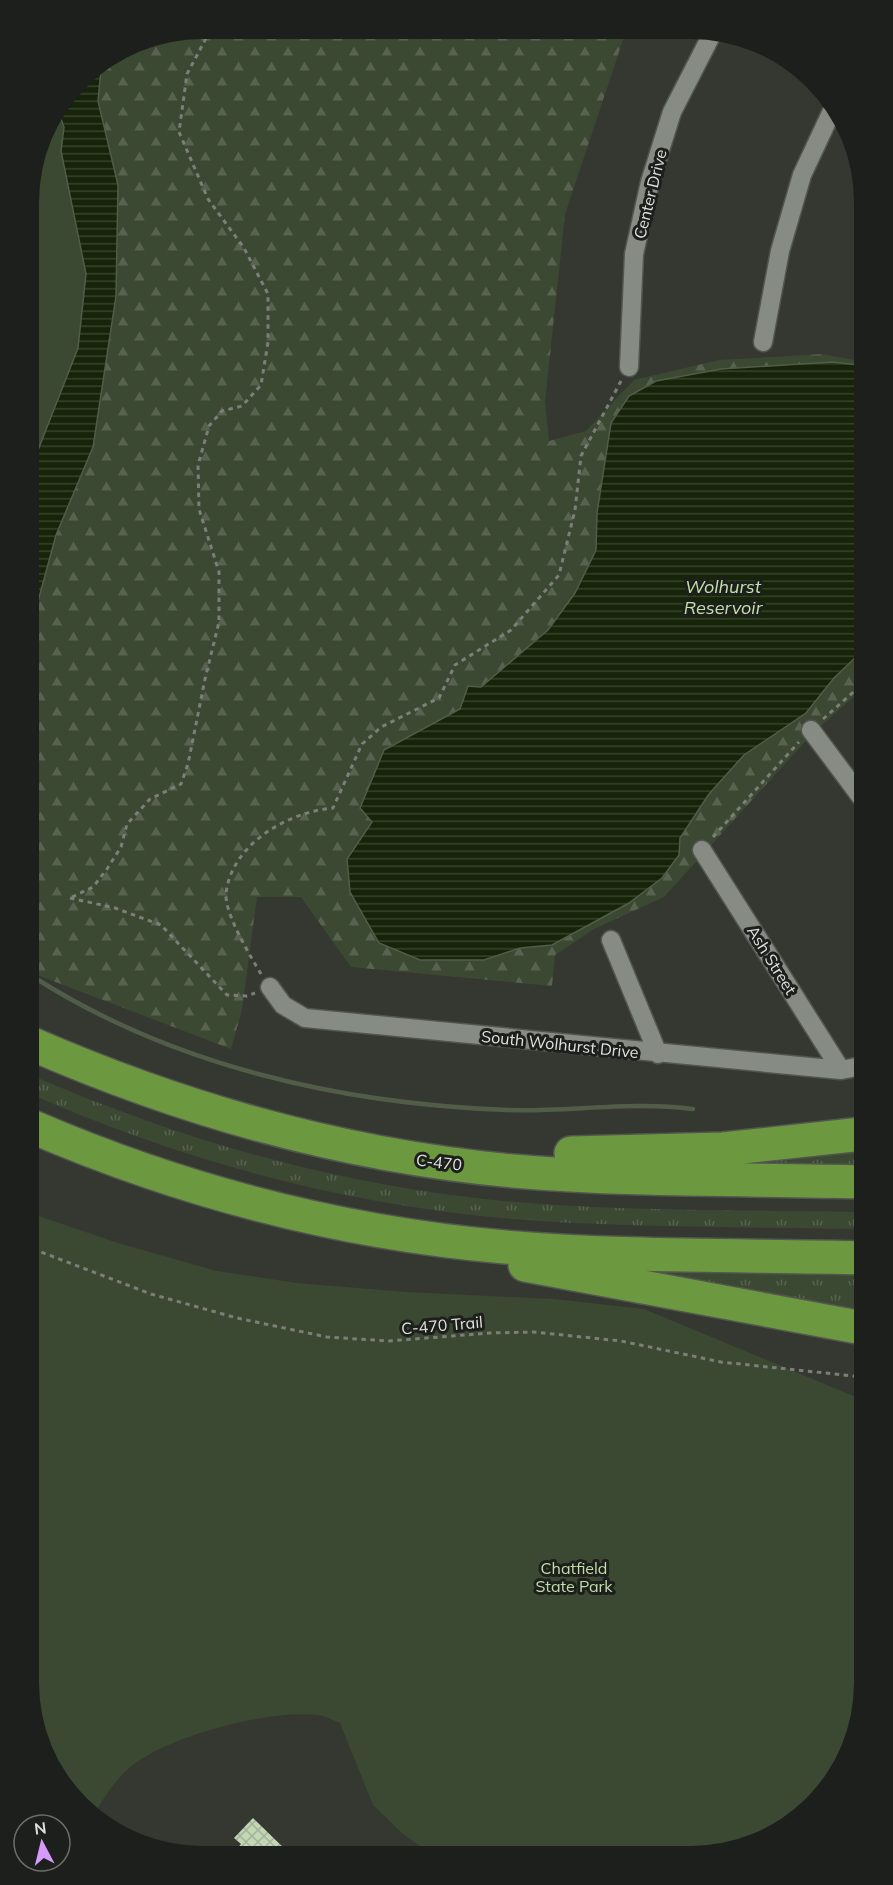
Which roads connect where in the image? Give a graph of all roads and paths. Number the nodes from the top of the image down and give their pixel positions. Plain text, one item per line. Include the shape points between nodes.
1 (206, 39) edge
2 (709, 40) edge
3 (829, 117) edge
4 (763, 342) dead end
5 (629, 367) joint
6 (854, 691) edge
7 (811, 730) junction
8 (854, 788) edge
9 (702, 850) joint
10 (611, 940) dead end
11 (270, 987) junction
12 (39, 1032) edge
13 (39, 1046) edge
14 (658, 1054) junction
15 (854, 1068) edge
16 (841, 1070) junction
17 (39, 1129) edge
18 (854, 1135) edge
19 (854, 1182) edge
20 (449, 1239) junction
21 (39, 1251) edge
22 (854, 1258) edge
23 (854, 1326) edge
24 (854, 1376) edge

1 - 11 path via 188,74 179,132 208,200 244,248 268,294 268,342 261,384 242,406 222,411 209,426 198,465 199,508 219,572 219,622 181,784 150,799 128,824 121,847 93,887 70,898 115,908 161,925 228,995 247,996
2 - 5 street, Center Drive via 672,112 650,182 634,254
3 - 4 street via 799,186 780,251
5 - 11 path via 581,456 575,510 559,575 511,630 455,665 439,698 381,726 362,744 333,808 269,829 239,858 226,896 241,941
6 - 7 path
7 - 8 street
7 - 9 path
9 - 16 street, Ash Street
10 - 14 street
11 - 14 street, South Wolhurst Drive via 283,1005 305,1018
12 - 18 highway via 107,1061 236,1103 342,1127 453,1145 542,1152 636,1153
13 - 19 highway, C-470 via 139,1088 218,1114 405,1157 579,1175
14 - 16 street, South Wolhurst Drive
15 - 16 street, South Wolhurst Drive
17 - 20 highway via 110,1158 235,1198 340,1222
20 - 22 highway via 530,1249
20 - 23 highway via 527,1266
21 - 24 path, C-470 Trail via 152,1294 237,1318 327,1337 389,1341 534,1332 621,1341 721,1362

